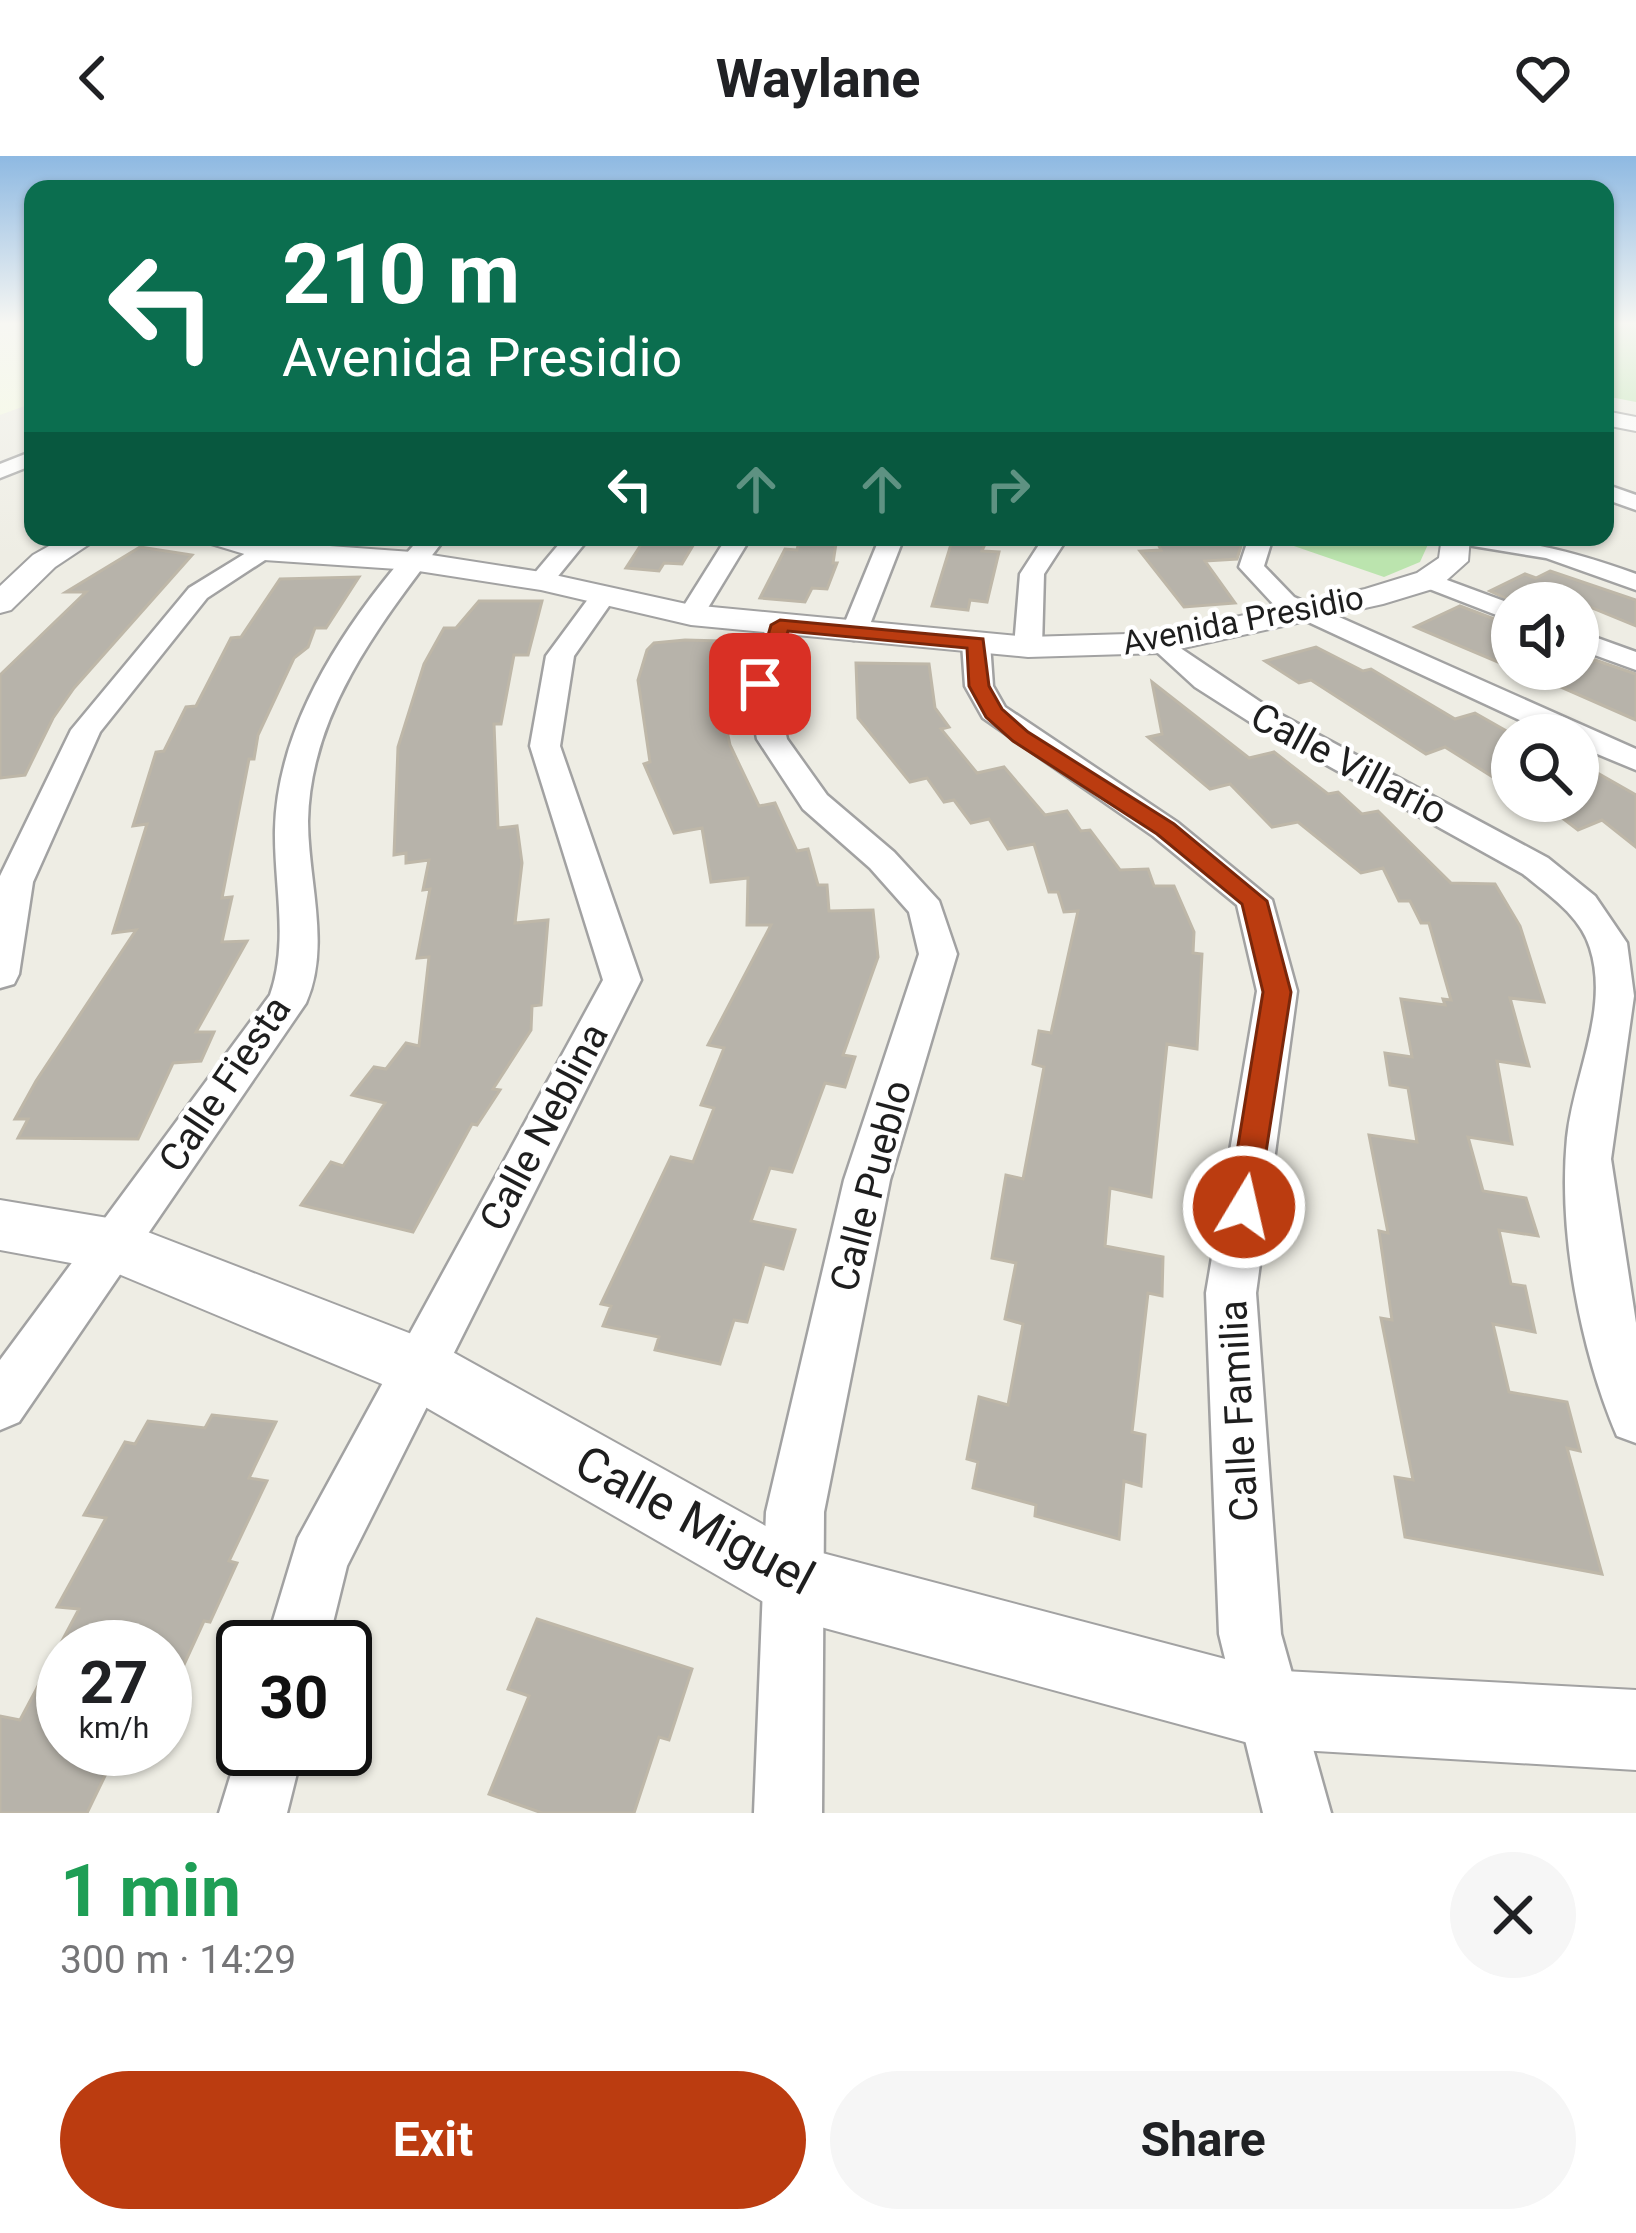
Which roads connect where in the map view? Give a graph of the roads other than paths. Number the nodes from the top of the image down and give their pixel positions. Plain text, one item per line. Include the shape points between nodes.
1 (66, 546) edge
2 (273, 546) edge
3 (335, 546) edge
4 (570, 546) edge
5 (734, 546) edge
6 (888, 546) edge
7 (1050, 546) edge
8 (1258, 546) edge
9 (1456, 546) edge
10 (1514, 546) edge
11 (423, 549) edge
12 (1428, 580) junction
13 (541, 581) junction
14 (1636, 582) edge
15 (603, 596) junction
16 (0, 603) edge
17 (1491, 605) edge
18 (1305, 613) junction
19 (691, 615) junction
20 (780, 625) junction
21 (854, 632) junction
22 (976, 643) junction
23 (1161, 643) junction
24 (1028, 647) junction
25 (1599, 647) edge
26 (1636, 662) edge
27 (1531, 714) edge
28 (1599, 744) edge
29 (1636, 761) edge
30 (0, 974) edge
31 (0, 1225) edge
32 (114, 1245) junction
33 (417, 1367) junction
34 (0, 1404) edge
35 (1636, 1417) edge
36 (795, 1583) junction
37 (303, 1620) edge
38 (1267, 1708) junction
39 (1636, 1730) edge
40 (263, 1776) edge
41 (253, 1813) edge
42 (788, 1813) edge
43 (1297, 1813) edge

1 - 16 street
2 - 30 street via 198,592 86,730 15,882
3 - 11 street, Avenida Presidio
4 - 13 street
5 - 19 street
6 - 21 street
7 - 24 street via 1033,574
8 - 18 street via 1251,567
9 - 12 street via 1453,561
10 - 14 street
11 - 13 street, Avenida Presidio
11 - 32 street, Calle Fiesta via 317,715 303,756 292,808 299,952 291,993
12 - 17 street
12 - 18 street, Avenida Presidio
13 - 15 street, Avenida Presidio
15 - 19 street, Avenida Presidio
15 - 33 street, Calle Neblina via 560,656 545,746 622,980
18 - 23 street, Avenida Presidio
18 - 27 street
19 - 20 street, Avenida Presidio
20 - 21 street, Avenida Presidio
20 - 36 street, Calle Pueblo via 760,684 772,740 815,802 926,909 938,954 862,1202 795,1512
21 - 22 street, Avenida Presidio
22 - 24 street, Avenida Presidio
22 - 38 street, Calle Familia via 979,686 993,712 1165,829 1254,901 1277,992 1231,1293 1250,1634
23 - 24 street, Avenida Presidio
23 - 35 street, Calle Villario via 1215,692 1524,858 1577,895 1607,941 1615,991 1588,1156 1608,1322
25 - 26 street
28 - 29 street
31 - 32 street, Calle Miguel
32 - 33 street, Calle Miguel
32 - 34 street, Calle Fiesta
33 - 36 street, Calle Miguel
33 - 37 street, Calle Neblina via 319,1559
36 - 38 street, Calle Miguel
36 - 42 street, Calle Pueblo
38 - 39 street, Calle Miguel
38 - 43 street, Calle Familia
40 - 41 street

